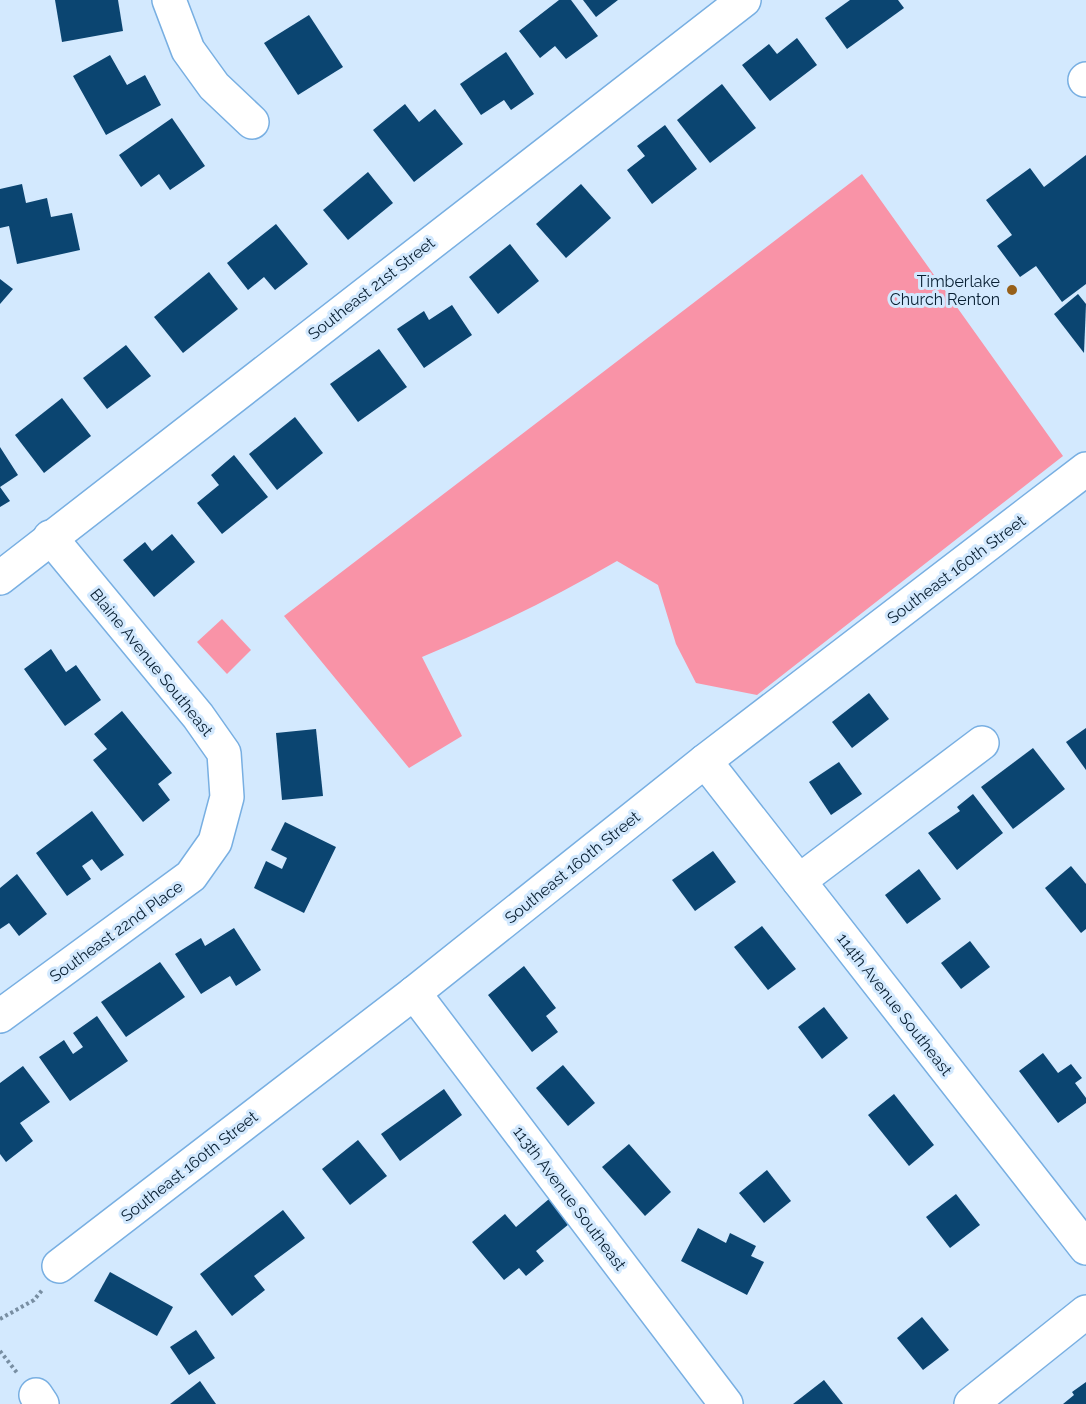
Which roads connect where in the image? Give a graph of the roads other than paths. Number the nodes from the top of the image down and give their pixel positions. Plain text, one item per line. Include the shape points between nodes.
1 (169, 0) edge
2 (744, 0) edge
3 (252, 122) dead end
4 (1086, 469) edge
5 (50, 537) junction
6 (0, 578) edge
7 (982, 743) dead end
8 (705, 761) junction
9 (227, 798) joint
10 (799, 881) junction
11 (414, 993) junction
12 (0, 1016) edge
13 (1086, 1248) edge
14 (59, 1266) road end
15 (1086, 1312) edge
16 (726, 1404) edge
17 (971, 1404) edge

1 - 3 street via 189,50 214,86
2 - 5 street, Southeast 21st Street
4 - 8 street, Southeast 160th Street
5 - 6 street, Southeast 21st Street
5 - 9 street, Blaine Avenue Southeast via 224,753
7 - 10 street
8 - 10 street, 114th Avenue Southeast
8 - 11 street, Southeast 160th Street
9 - 12 street, Southeast 22nd Place via 215,842 191,876
10 - 13 street, 114th Avenue Southeast
11 - 14 street, Southeast 160th Street
11 - 16 street, 113th Avenue Southeast
15 - 17 street

